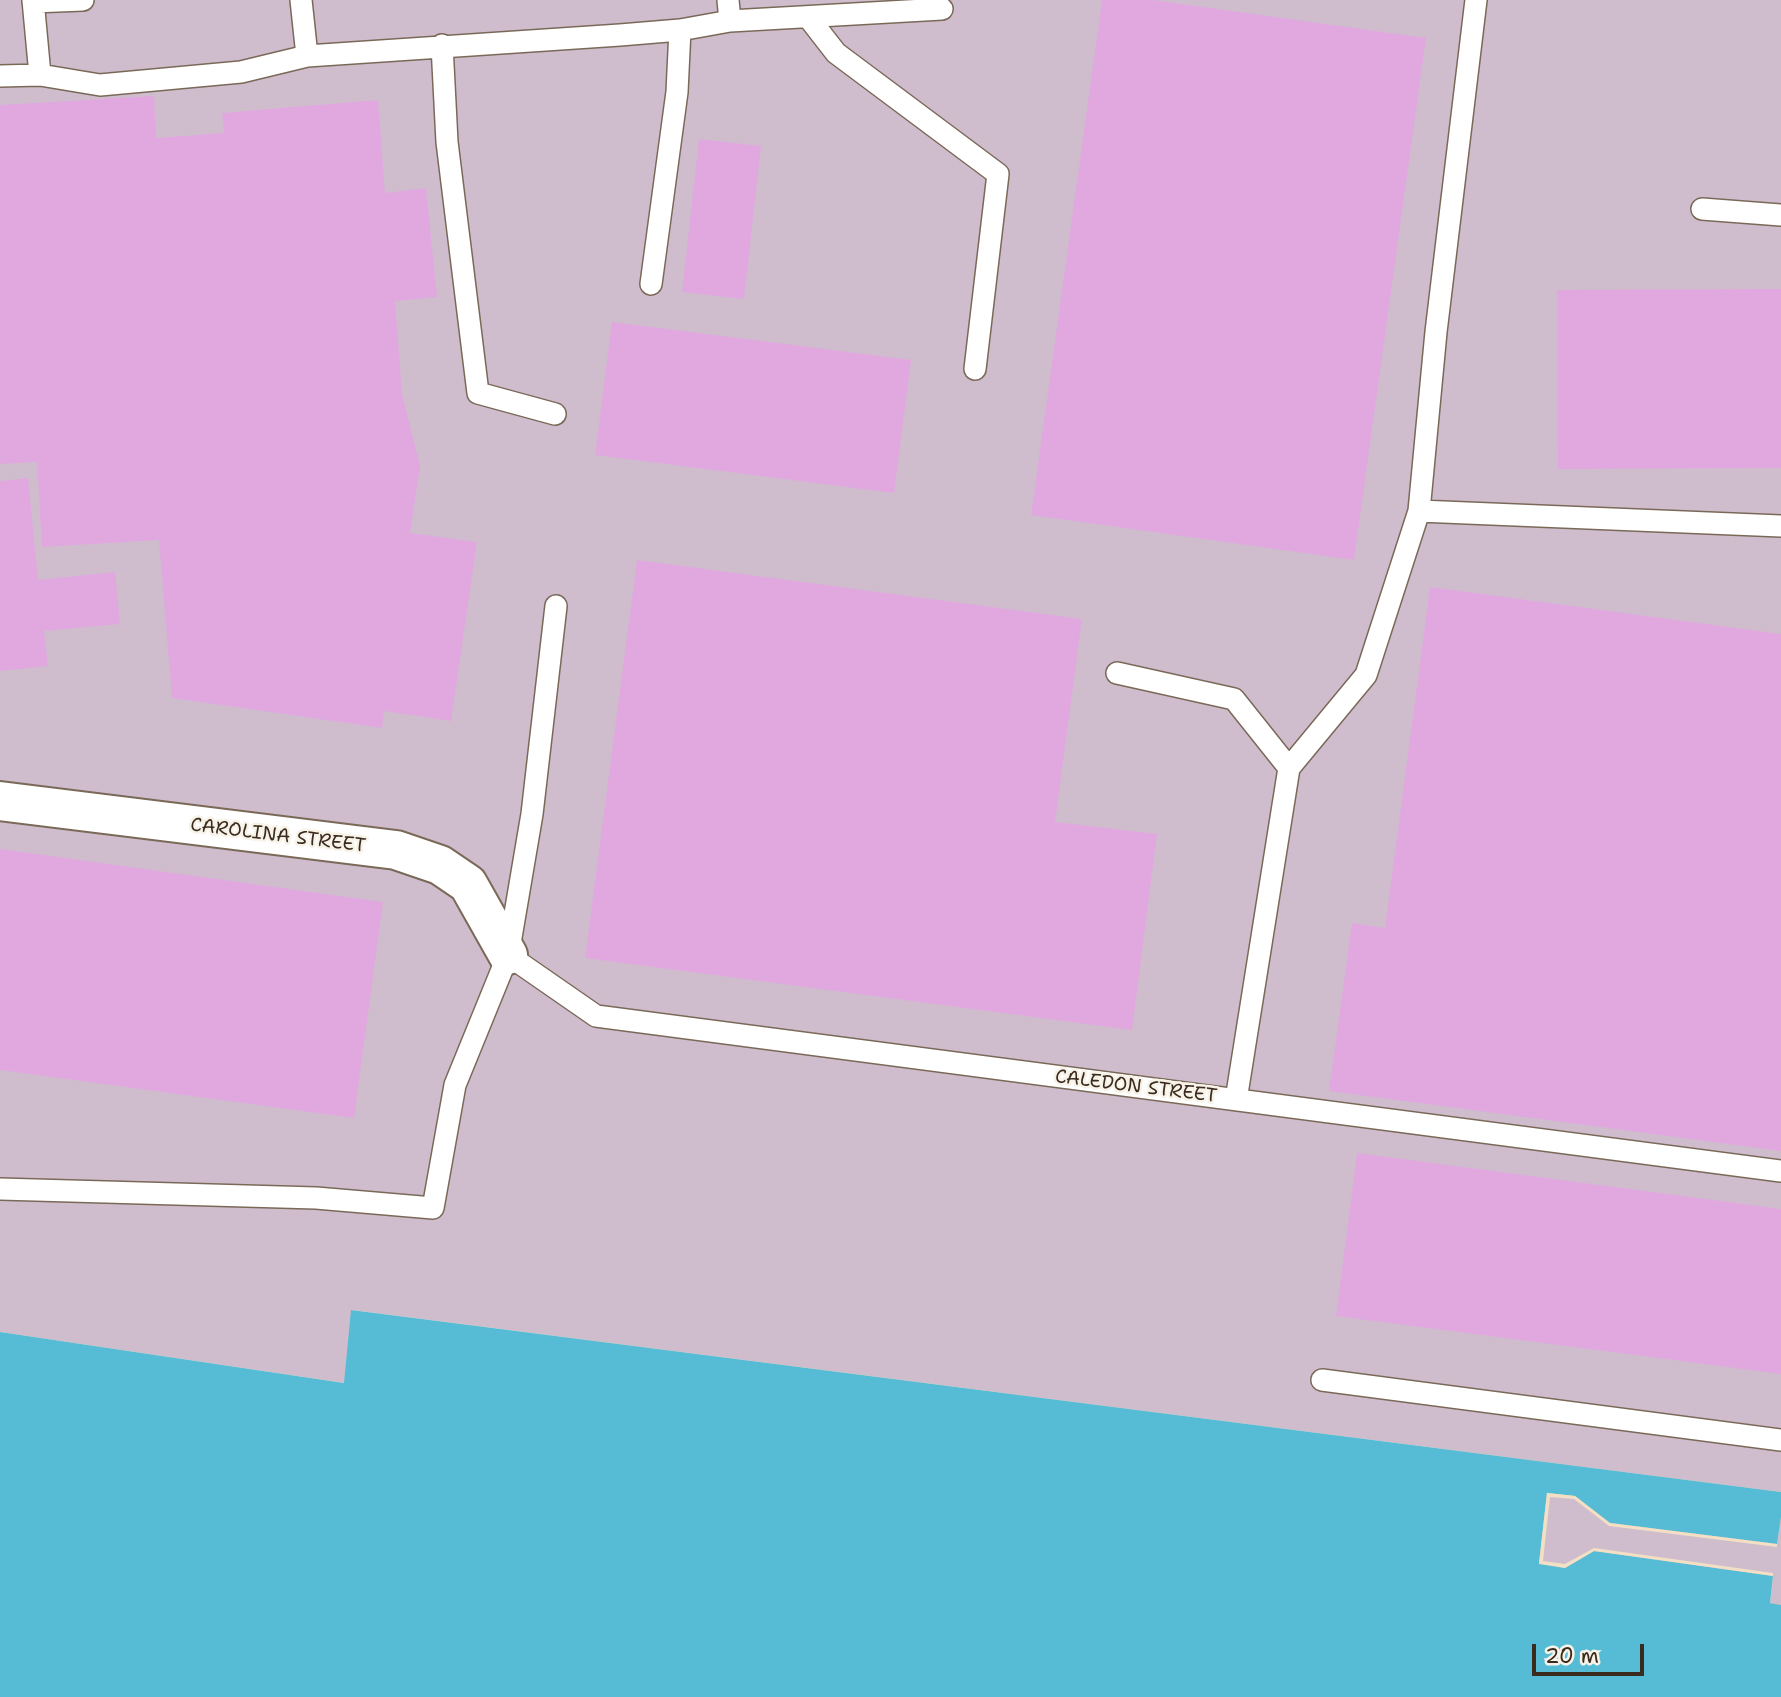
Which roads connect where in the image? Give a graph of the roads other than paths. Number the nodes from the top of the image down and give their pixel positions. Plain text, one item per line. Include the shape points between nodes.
1 (83, 0) edge
2 (301, 0) edge
3 (727, 0) edge
4 (1476, 0) edge
5 (33, 1) edge
6 (942, 9) dead end
7 (808, 17) junction
8 (730, 21) junction
9 (680, 30) junction
10 (442, 45) junction
11 (307, 56) junction
12 (40, 75) junction
13 (0, 76) edge
14 (1702, 209) dead end
15 (1781, 215) edge
16 (651, 284) dead end
17 (975, 369) dead end
18 (555, 414) dead end
19 (1419, 511) junction
20 (1781, 527) edge
21 (556, 606) dead end
22 (1117, 673) dead end
23 (1289, 768) junction
24 (0, 801) edge
25 (508, 955) junction
26 (1236, 1100) junction
27 (1781, 1171) edge
28 (0, 1189) edge
29 (1322, 1380) dead end
30 (1781, 1440) edge

1 - 5 lane
2 - 11 lane
3 - 8 lane
4 - 19 lane
5 - 12 lane
6 - 7 lane
7 - 8 lane
7 - 17 lane via 836,53 998,174
8 - 9 lane
9 - 10 lane
9 - 16 lane via 677,92
10 - 11 lane
10 - 18 lane via 447,142 478,393
11 - 12 lane via 241,72 100,85
12 - 13 lane
14 - 15 lane
19 - 20 lane
19 - 23 lane via 1366,675
21 - 25 lane via 532,814
22 - 23 lane via 1234,699
23 - 26 lane
24 - 25 street, CAROLINA STREET via 396,850 440,865 468,884
25 - 26 lane, CALEDON STREET via 596,1016
25 - 28 lane via 455,1085 433,1208 316,1198
26 - 27 lane, CALEDON STREET
29 - 30 lane

